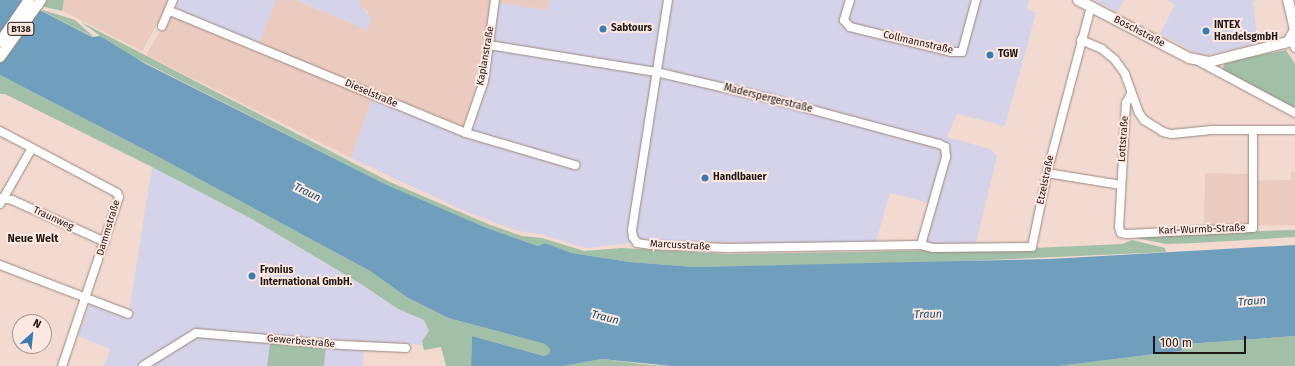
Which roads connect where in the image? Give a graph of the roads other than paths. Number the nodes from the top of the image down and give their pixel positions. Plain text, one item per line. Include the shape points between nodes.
1 (29, 0) edge
2 (41, 0) edge
3 (173, 0) edge
4 (495, 0) edge
5 (668, 0) edge
6 (850, 0) edge
7 (976, 0) edge
8 (1078, 0) edge
9 (1288, 0) edge
10 (1091, 7) junction
11 (170, 11) junction
12 (162, 26) dead end
13 (1081, 40) junction
14 (1294, 41) edge
15 (0, 42) edge
16 (489, 45) junction
17 (0, 57) edge
18 (1200, 62) junction
19 (656, 72) junction
20 (1131, 94) junction
21 (1295, 113) edge
22 (1253, 130) junction
23 (1295, 130) edge
24 (0, 131) edge
25 (466, 133) junction
26 (32, 148) junction
27 (575, 165) dead end
28 (1047, 173) junction
29 (1120, 185) junction
30 (1, 200) edge
31 (1126, 234) joint
32 (105, 242) junction
33 (922, 245) junction
34 (0, 265) edge
35 (86, 300) junction
36 (128, 314) dead end
37 (406, 348) dead end
38 (62, 366) edge
39 (143, 366) edge

1 - 15 main road, B138
2 - 17 main road, B138
3 - 11 street
4 - 16 street, Kaplanstraße
5 - 19 street, Marcusstraße
6 - 7 street, Collmannstraße via 844,20 850,27 952,52 962,52
8 - 10 main road, Boschstraße
9 - 14 main road
10 - 13 street, Etzelstraße
10 - 18 main road, Boschstraße
11 - 12 street
11 - 25 street, Dieselstraße
13 - 20 street via 1102,49 1115,60 1125,74
13 - 28 street, Etzelstraße
14 - 18 main road
16 - 19 street, Maderspergerstraße
16 - 25 street, Kaplanstraße via 484,81
18 - 21 street, Boschstraße
19 - 33 street, Maderspergerstraße via 776,100 939,144 945,148 946,157
19 - 33 street, Marcusstraße via 636,175 632,230 637,243 727,248
20 - 22 street via 1144,120 1163,132 1172,134 1212,130
20 - 29 street, Lottstraße via 1126,103
22 - 23 street
22 - 31 street, Karl-Wurmb-Straße via 1252,228
24 - 26 street, Dammstraße
25 - 27 street, Dieselstraße
26 - 30 street
26 - 32 street, Dammstraße via 117,193 119,197
28 - 29 street
28 - 33 street, Etzelstraße via 1032,247 933,248
29 - 31 street, Lottstraße via 1119,227 1121,233
30 - 32 street, Traunweg via 12,200
32 - 35 street, Dammstraße
34 - 35 street
35 - 36 street
35 - 38 street, Dammstraße
37 - 39 street, Gewerbestraße via 341,346 196,333

